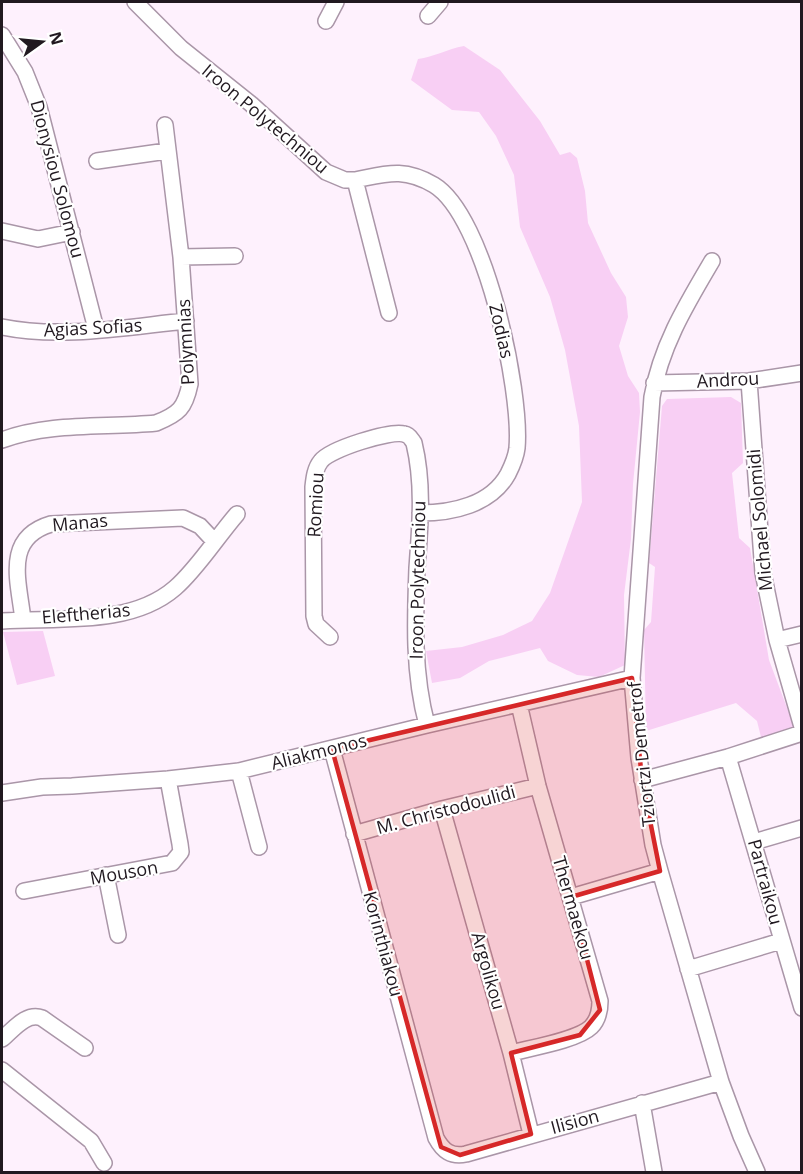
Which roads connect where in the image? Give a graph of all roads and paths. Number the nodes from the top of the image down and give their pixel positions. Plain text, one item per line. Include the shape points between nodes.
1 (135, 2) edge
2 (336, 2) edge
3 (440, 2) edge
4 (428, 16) dead end
5 (326, 21) dead end
6 (2, 39) edge
7 (165, 125) dead end
8 (167, 151) junction
9 (97, 161) dead end
10 (355, 180) junction
11 (2, 231) edge
12 (72, 232) junction
13 (235, 256) dead end
14 (180, 257) junction
15 (712, 261) dead end
16 (389, 313) dead end
17 (186, 321) junction
18 (2, 327) edge
19 (96, 329) junction
20 (801, 373) edge
21 (749, 381) junction
22 (654, 383) junction
23 (408, 435) joint
24 (2, 440) edge
25 (420, 513) junction
26 (237, 514) dead end
27 (214, 541) junction
28 (23, 620) junction
29 (2, 621) edge
30 (801, 634) edge
31 (330, 637) dead end
32 (777, 640) junction
33 (632, 678) junction
34 (519, 704) junction
35 (427, 725) junction
36 (801, 727) edge
37 (801, 733) edge
38 (332, 749) junction
39 (728, 757) junction
40 (239, 771) junction
41 (168, 779) junction
42 (642, 780) junction
43 (538, 786) junction
44 (2, 793) edge
45 (442, 809) junction
46 (801, 828) edge
47 (354, 834) junction
48 (754, 842) junction
49 (259, 847) dead end
50 (660, 871) junction
51 (106, 876) junction
52 (24, 891) dead end
53 (571, 897) junction
54 (118, 935) dead end
55 (781, 940) junction
56 (688, 969) junction
57 (801, 1008) edge
58 (2, 1039) edge
59 (86, 1048) dead end
60 (511, 1053) junction
61 (2, 1070) edge
62 (721, 1082) junction
63 (642, 1103) junction
64 (531, 1134) junction
65 (436, 1138) joint
66 (104, 1163) dead end
67 (654, 1173) edge
68 (757, 1173) edge

1 - 10 street, Iroon Polytechniou via 181,48 326,172
2 - 5 street
3 - 4 street
6 - 12 street, Dionysiou Solomou via 33,90
7 - 8 street, Polymnias
8 - 9 street
8 - 14 street, Polymnias
10 - 16 street
10 - 25 street, Zodias via 383,173 405,174 434,185 450,199 480,256 504,339 517,434 517,450 507,476 490,494 467,506
11 - 12 street via 38,239
12 - 19 street, Dionysiou Solomou
13 - 14 street
14 - 17 street, Polymnias
15 - 22 street, Tziortzi Demetrof via 677,321
17 - 19 street, Agias Sofias
17 - 24 street, Polymnias via 190,384 187,399 171,417 156,423 43,429
18 - 19 street, Agias Sofias via 35,331
20 - 21 street, Androu
21 - 22 street, Androu
21 - 32 street, Michael Solomidi via 763,573
22 - 33 street, Tziortzi Demetrof
23 - 25 street, Iroon Polytechniou via 416,452
23 - 31 street, Romiou via 396,434 350,445 324,457 317,467 313,487 314,616 319,628
25 - 35 street, Iroon Polytechniou via 416,662
26 - 27 street, Eleftherias
27 - 28 street, Eleftherias via 174,589 137,610 118,615
27 - 28 street, Manas via 200,526 183,518 41,527 24,540 18,556
28 - 29 street, Eleftherias
30 - 32 street
32 - 36 street, Michael Solomidi
33 - 34 street, Aliakmonos
33 - 42 street, Tziortzi Demetrof
34 - 35 street, Aliakmonos
34 - 43 street, Thermaekou
35 - 38 street, Aliakmonos
37 - 39 street
38 - 40 street, Aliakmonos
38 - 47 street, Korinthiakou
39 - 42 street
39 - 48 street, Partraikou
40 - 41 street, Aliakmonos
40 - 49 street
41 - 44 street, Aliakmonos
41 - 51 street, Mouson via 181,852 176,860
42 - 50 street, Tziortzi Demetrof
43 - 45 street, M. Christodoulidi
43 - 53 street, Thermaekou
45 - 47 street, M. Christodoulidi
45 - 60 street, Argolikou
46 - 48 street
47 - 65 street, Korinthiakou
48 - 55 street, Partraikou
50 - 53 street
50 - 56 street, Tziortzi Demetrof
51 - 52 street, Mouson
51 - 54 street
53 - 60 street, Thermaekou via 600,1010 590,1028 580,1035
55 - 56 street
55 - 57 street, Partraikou
56 - 62 street, Tziortzi Demetrof
58 - 59 street via 34,1016
60 - 64 street, Argolikou
61 - 66 street via 91,1141
62 - 63 street, Ilision
62 - 68 street, Tziortzi Demetrof
63 - 64 street, Ilision
63 - 67 street
64 - 65 street, Ilision via 460,1155 446,1152

